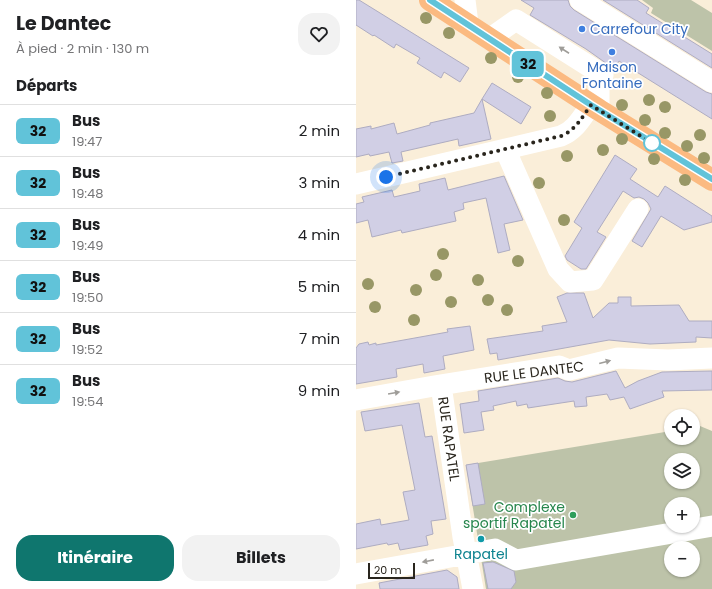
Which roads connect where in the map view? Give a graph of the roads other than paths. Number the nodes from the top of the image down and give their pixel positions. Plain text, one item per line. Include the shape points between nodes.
1 (430, 0) edge
2 (465, 0) edge
3 (580, 0) edge
4 (468, 24) junction
5 (489, 39) junction
6 (712, 82) edge
7 (595, 107) junction
8 (505, 149) junction
9 (712, 180) edge
10 (356, 184) edge
11 (638, 209) dead end
12 (712, 358) edge
13 (441, 385) junction
14 (356, 400) edge
15 (712, 526) edge
16 (466, 553) junction
17 (356, 574) edge
18 (472, 589) edge

1 - 4 main road
2 - 4 street
3 - 6 street
4 - 5 main road
5 - 7 main road
7 -> 5 street via 603,76 516,20
7 - 8 street via 567,134
7 - 9 main road
8 - 10 street
8 - 11 street via 558,269 570,282 593,280
13 -> 12 street, RUE LE DANTEC via 559,366 569,370 618,358
14 -> 13 street, RUE LE DANTEC
13 - 16 street, RUE RAPATEL
15 - 16 street via 516,560 495,549
16 -> 17 street
16 - 18 street, RUE RAPATEL

